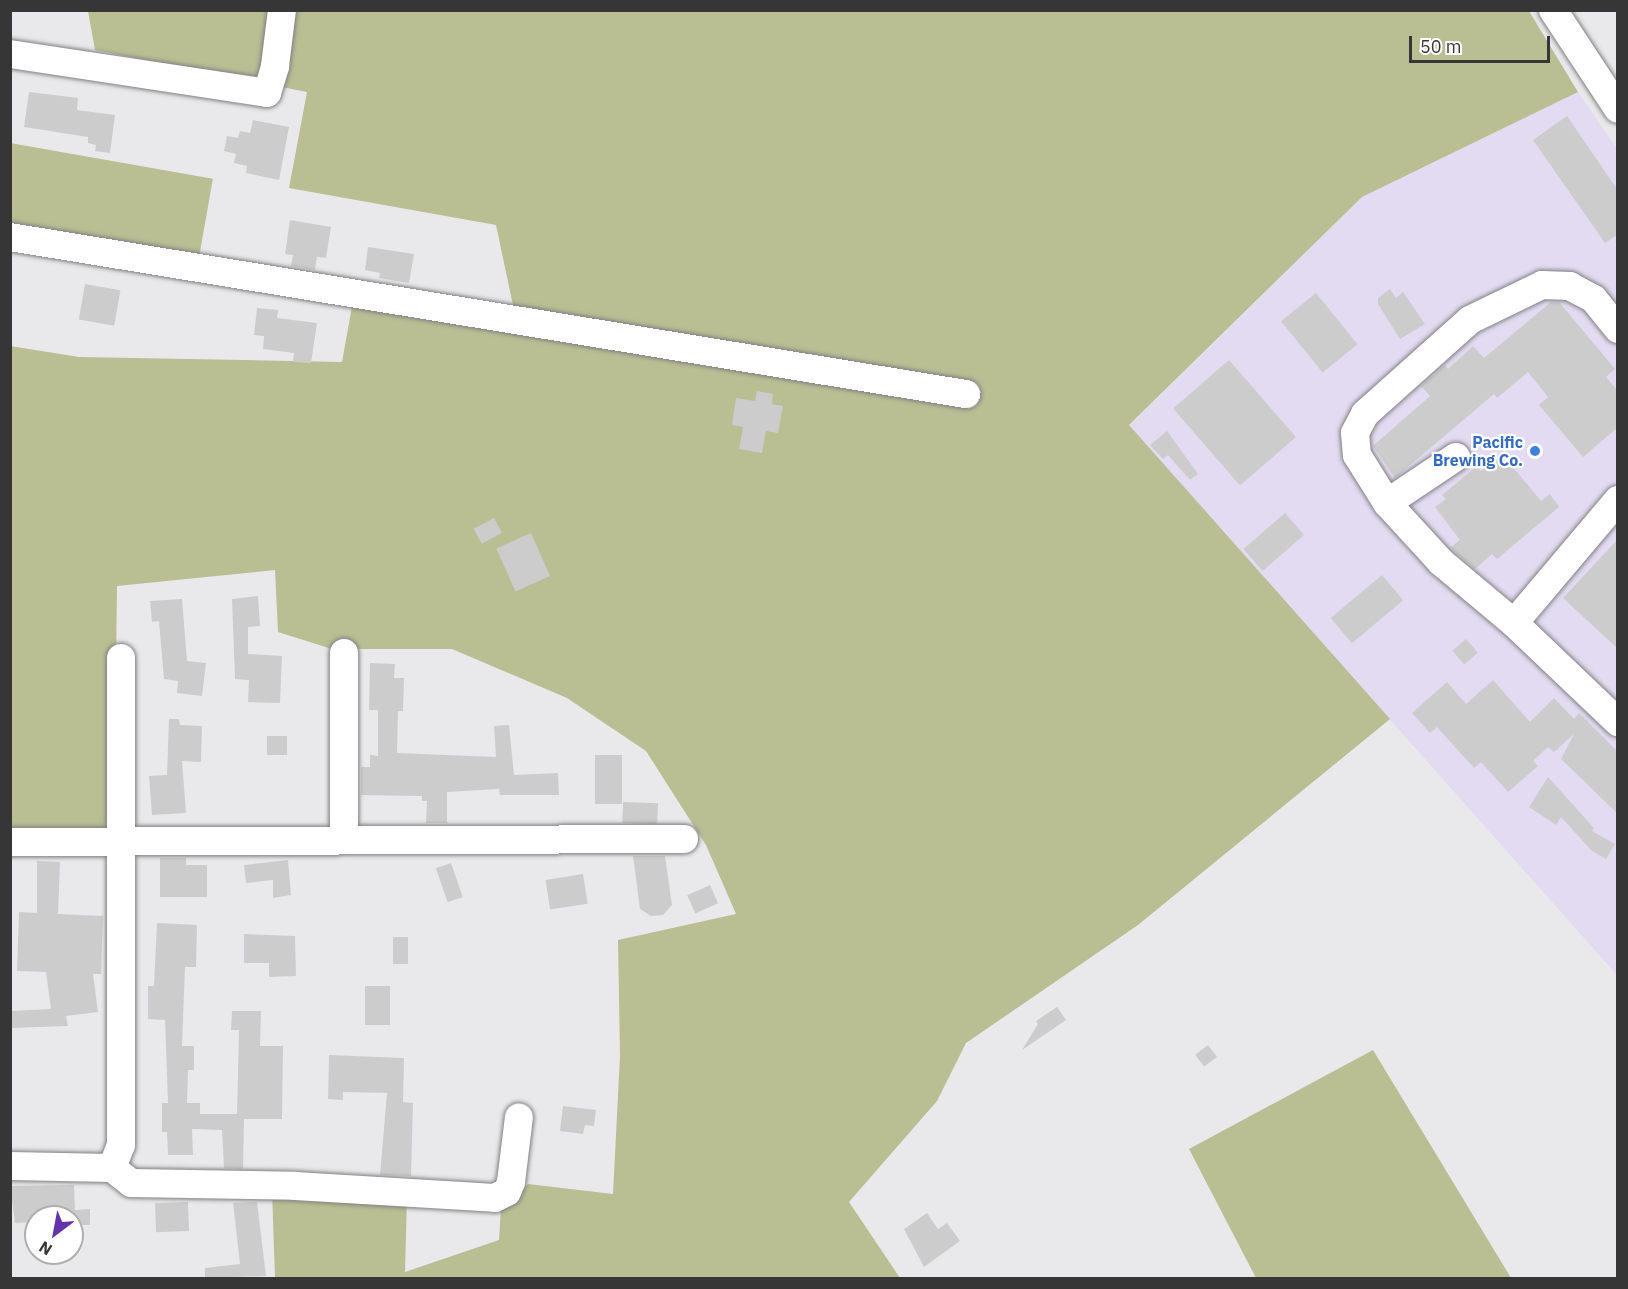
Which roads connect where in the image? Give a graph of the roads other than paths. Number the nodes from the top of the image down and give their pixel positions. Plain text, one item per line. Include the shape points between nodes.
1 (282, 10) edge
2 (1553, 10) edge
3 (10, 54) edge
4 (1617, 109) edge
5 (10, 237) edge
6 (1617, 329) edge
7 (966, 394) dead end
8 (1456, 457) dead end
9 (1617, 500) edge
10 (1387, 503) junction
11 (1514, 623) junction
12 (344, 653) dead end
13 (121, 658) dead end
14 (1617, 722) edge
15 (684, 839) dead end
16 (344, 840) junction
17 (10, 842) edge
18 (120, 844) junction
19 (519, 1117) dead end
20 (10, 1166) edge
21 (112, 1168) junction

1 - 3 street via 275,66 267,93
2 - 4 street
5 - 7 street
6 - 10 street via 1594,299 1570,286 1542,285 1470,320 1365,414 1355,433 1358,455
8 - 10 street
9 - 11 street
10 - 11 street via 1456,576
11 - 14 street
12 - 16 street
13 - 18 street
15 - 16 street
16 - 18 street
17 - 18 street
18 - 21 street via 120,1145
19 - 21 street via 511,1182 507,1192 495,1198 295,1186 131,1183
20 - 21 street

